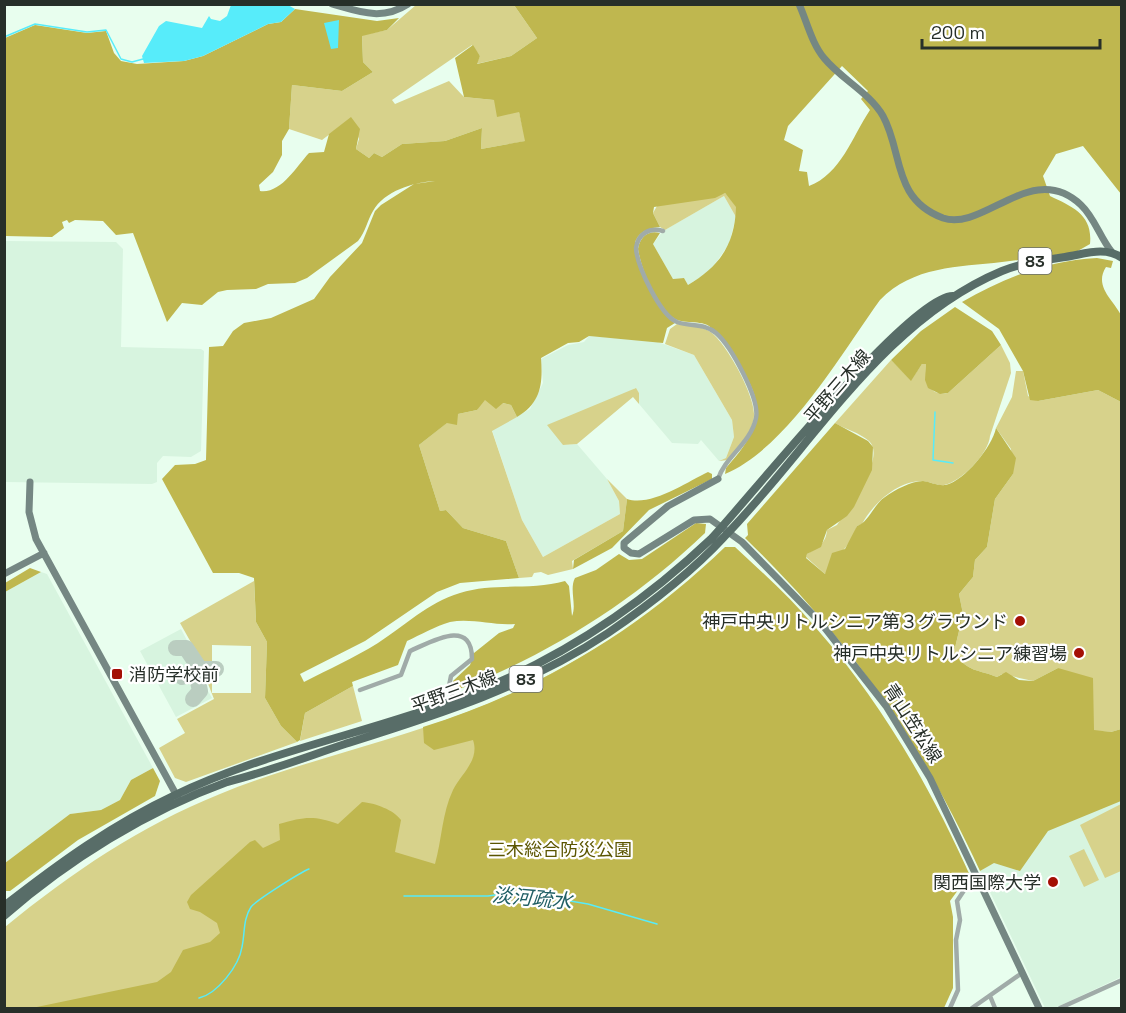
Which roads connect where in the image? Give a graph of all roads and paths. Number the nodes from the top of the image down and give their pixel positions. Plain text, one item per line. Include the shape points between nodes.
1 (333, 4) edge
2 (408, 4) edge
3 (799, 4) edge
4 (663, 231) dead end
5 (1111, 251) junction
6 (1122, 258) edge
7 (718, 479) joint
8 (30, 482) dead end
9 (726, 529) junction
10 (44, 553) junction
11 (4, 574) edge
12 (360, 690) dead end
13 (454, 700) junction
14 (176, 794) junction
15 (180, 802) junction
16 (980, 881) junction
17 (4, 906) edge
18 (5, 916) edge
19 (1022, 973) junction
20 (1122, 980) edge
21 (990, 996) junction
22 (1076, 1001) junction
23 (950, 1008) edge
24 (972, 1008) edge
25 (995, 1008) edge
26 (1039, 1008) edge
27 (1060, 1008) edge
28 (1079, 1008) edge

1 - 2 street via 376,16 396,12
3 - 5 street via 823,57 881,113 900,175 925,207 942,217 966,218 1020,194 1038,190 1055,193 1083,207
4 - 7 street via 645,232 636,248 660,305 672,319 717,333 754,398 757,414 753,428 723,466
5 - 6 main road
5 - 9 main road, 平野三木線 / 83 via 1027,263 953,296 877,362
7 - 9 street via 663,509 623,546 639,554 699,518 710,519
8 - 10 street via 30,521
9 - 13 main road, 平野三木線 / 83 via 601,627 528,669
9 - 15 main road, 平野三木線 / 83 via 652,602 598,639 530,677 445,712 227,782
9 - 16 street, 青山笠松線 via 821,623 886,706 943,802
10 - 11 street
10 - 14 street
12 - 13 street via 401,675 410,651 459,635 466,639 472,659 451,676 449,686
13 - 14 main road, 平野三木線 / 83 via 250,765
14 - 15 street
14 - 17 main road, 平野三木線 / 83 via 73,853
15 - 18 main road, 平野三木線 / 83 via 92,852 42,885
16 - 19 street, 青山笠松線
16 - 23 street via 965,889 957,901 958,990
19 - 21 street
19 - 26 street, 青山笠松線
20 - 22 street
21 - 24 street
21 - 25 street
22 - 27 street
22 - 28 street

